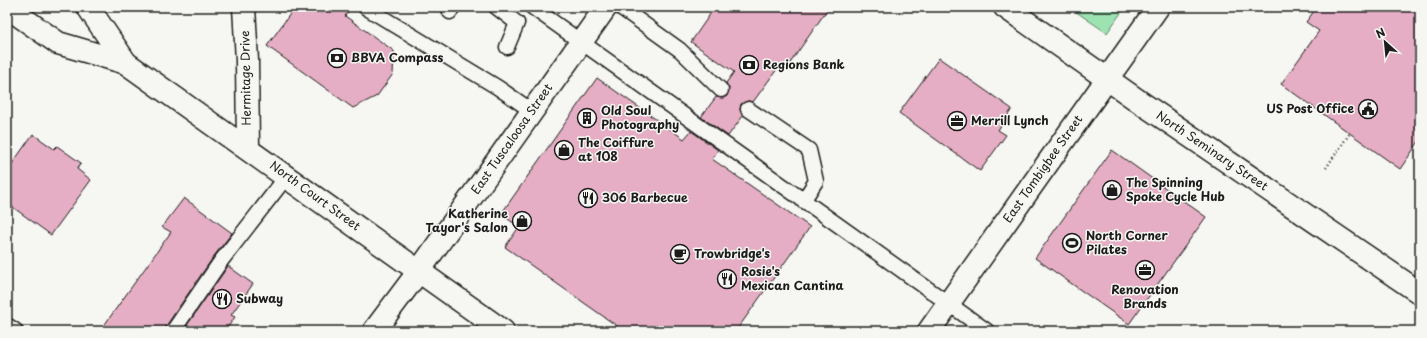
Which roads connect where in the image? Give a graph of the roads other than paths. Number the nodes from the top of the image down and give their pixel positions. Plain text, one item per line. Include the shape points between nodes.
1 (7, 7) edge
2 (88, 7) edge
3 (244, 7) edge
4 (365, 7) edge
5 (496, 7) edge
6 (532, 7) edge
7 (606, 7) edge
8 (620, 7) edge
9 (1005, 7) edge
10 (1158, 7) edge
11 (581, 42) junction
12 (507, 47) dead end
13 (126, 63) junction
14 (1107, 79) junction
15 (721, 90) dead end
16 (748, 109) dead end
17 (532, 111) junction
18 (248, 148) junction
19 (287, 176) junction
20 (803, 201) junction
21 (419, 271) junction
22 (1420, 294) edge
23 (948, 304) junction
24 (7, 325) edge
25 (16, 331) edge
26 (173, 331) edge
27 (374, 331) edge
28 (503, 331) edge
29 (929, 331) edge
30 (986, 331) edge

1 - 13 street, North Court Street via 58,43
2 - 13 street, North Court Street
3 - 18 street, Hermitage Drive
4 - 17 lane
5 - 12 lane via 517,22
6 - 11 lane
7 - 11 street, East Tuscaloosa Street
8 - 15 lane via 680,50
9 - 14 street, North Seminary Street
10 - 14 street, East Tombigbee Street
11 - 17 street, East Tuscaloosa Street
11 - 20 lane
13 - 18 street, North Court Street
14 - 22 street, North Seminary Street
14 - 23 street, East Tombigbee Street
16 - 20 lane via 809,150 816,181
17 - 21 street, East Tuscaloosa Street
18 - 19 street, North Court Street
19 - 21 street, North Court Street
19 - 26 lane via 221,261
20 - 23 lane
21 - 27 street, East Tuscaloosa Street
21 - 28 street, North Court Street
23 - 29 street, East Tombigbee Street
23 - 30 lane
24 - 25 lane

